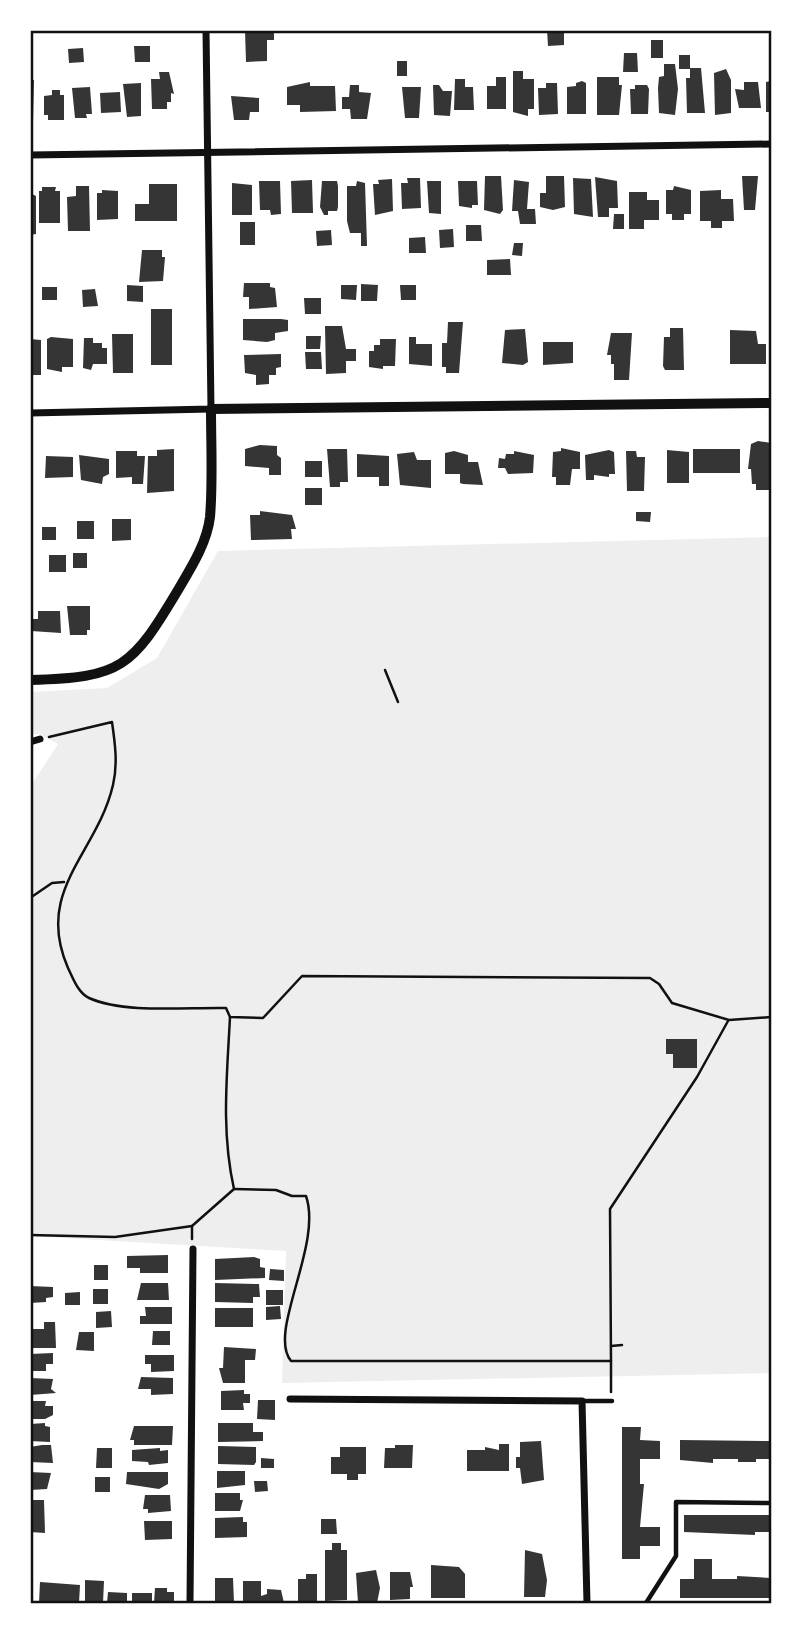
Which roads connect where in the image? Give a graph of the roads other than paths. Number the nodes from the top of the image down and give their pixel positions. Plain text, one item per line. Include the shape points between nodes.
1 (206, 30) edge
2 (771, 144) edge
3 (207, 152) junction
4 (30, 155) edge
5 (771, 403) edge
6 (211, 410) junction
7 (30, 413) edge
8 (30, 680) edge
9 (40, 738) road end
10 (30, 741) edge
11 (193, 1249) road end
12 (290, 1399) dead end
13 (582, 1401) junction
14 (611, 1401) road end
15 (771, 1503) edge
16 (190, 1603) edge
17 (587, 1603) edge
18 (646, 1603) edge

1 - 3 street
2 - 3 street
3 - 4 street
3 - 6 street
5 - 6 street
6 - 7 street
6 - 8 street via 209,519 203,543 151,635 126,661 108,670 72,679
9 - 10 street
11 - 16 street
12 - 13 street
13 - 14 lane
13 - 17 street
15 - 18 lane via 676,1503 676,1556

